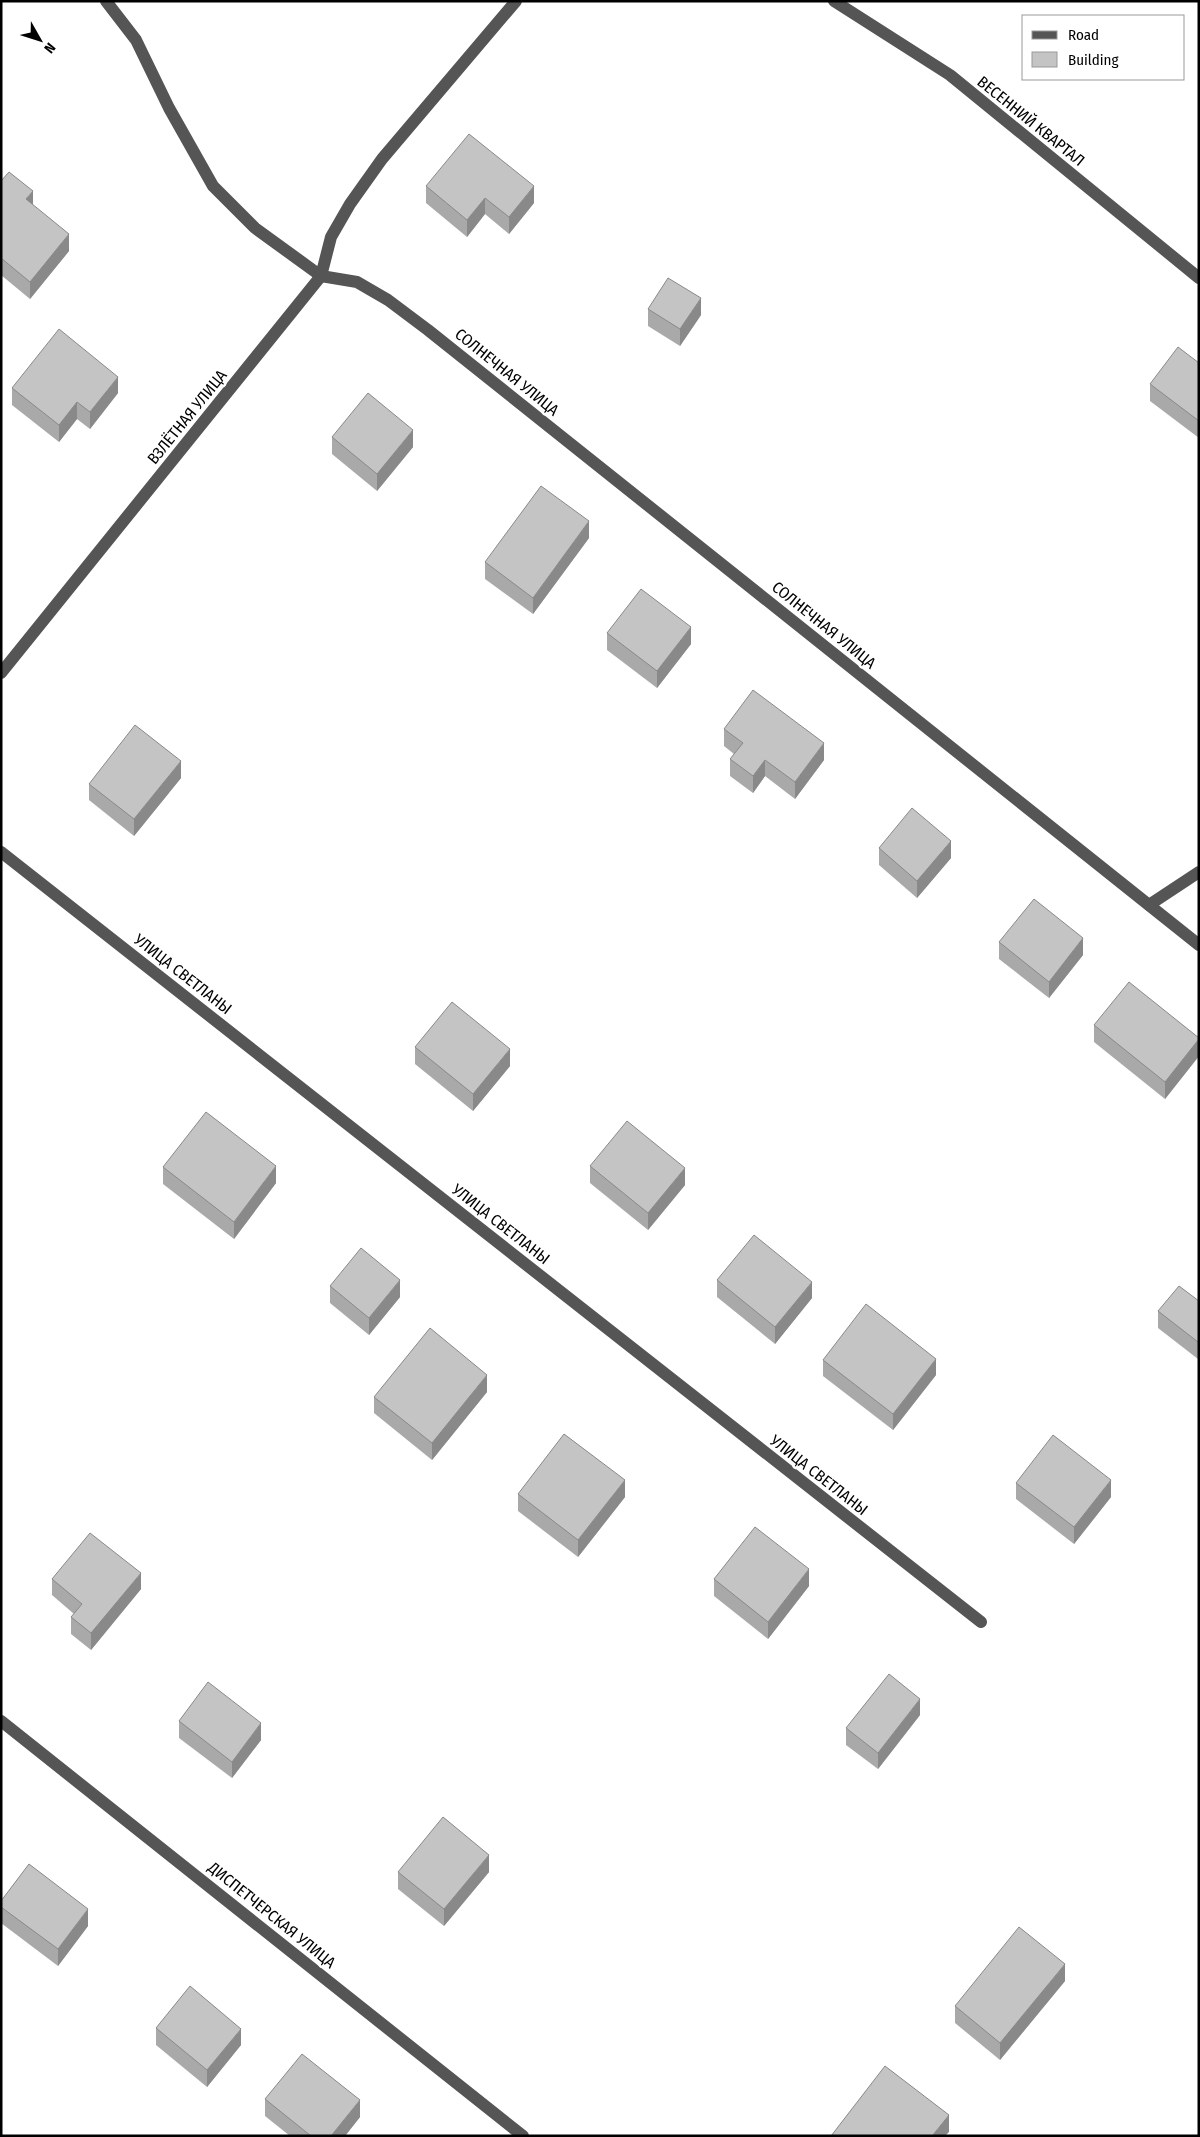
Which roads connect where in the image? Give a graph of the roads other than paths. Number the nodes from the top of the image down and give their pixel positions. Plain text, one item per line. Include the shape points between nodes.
1 (106, 1) edge
2 (516, 1) edge
3 (834, 1) edge
4 (322, 276) junction
5 (1199, 278) edge
6 (1, 673) edge
7 (1, 852) edge
8 (1199, 872) edge
9 (1150, 905) junction
10 (1199, 944) edge
11 (981, 1622) dead end
12 (1, 1720) edge
13 (523, 2136) edge

1 - 4 street via 136,40 169,108 213,186 255,228
2 - 4 street via 382,160 350,204 331,237
3 - 5 street, ВЕСЕННИЙ КВАРТАЛ via 950,75
4 - 6 street, ВЗЛЁТНАЯ УЛИЦА
4 - 9 street, СОЛНЕЧНАЯ УЛИЦА via 357,282 428,330
7 - 11 street, УЛИЦА СВЕТЛАНЫ
8 - 9 street
9 - 10 street, СОЛНЕЧНАЯ УЛИЦА
12 - 13 street, ДИСПЕТЧЕРСКАЯ УЛИЦА

